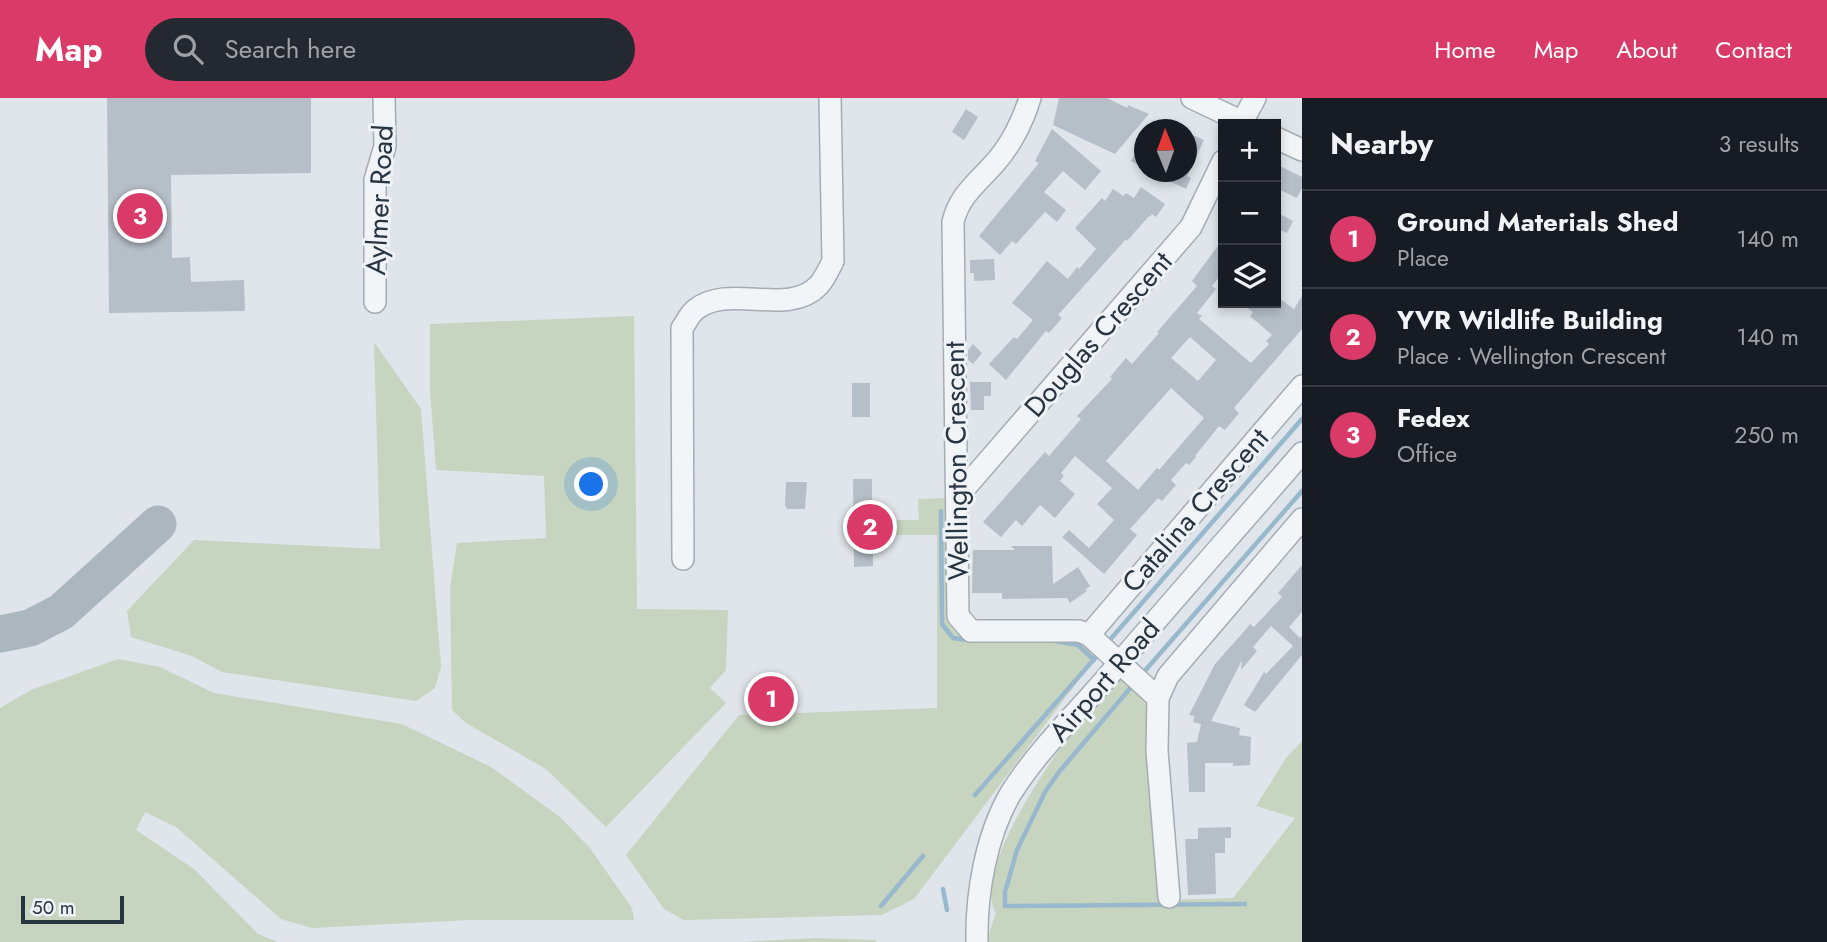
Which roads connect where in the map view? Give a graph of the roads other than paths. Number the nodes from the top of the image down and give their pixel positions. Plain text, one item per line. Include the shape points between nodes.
1 (384, 98) edge
2 (830, 98) edge
3 (1030, 98) edge
4 (1192, 98) edge
5 (1255, 98) edge
6 (1233, 119) edge
7 (1245, 119) edge
8 (1281, 140) edge
9 (1302, 150) edge
10 (1218, 171) edge
11 (374, 303) dead end
12 (1302, 386) edge
13 (1302, 453) edge
14 (957, 497) junction
15 (1302, 519) edge
16 (683, 559) dead end
17 (1088, 635) junction
18 (1119, 662) junction
19 (1158, 698) junction
20 (1169, 897) dead end
21 (977, 942) edge

1 - 11 street, Aylmer Road via 385,146 375,180
2 - 16 street via 833,261 819,285 800,297 716,299 693,311 682,328
3 - 14 street, Wellington Crescent via 1025,117 995,163 967,191 953,222
4 - 6 street
5 - 7 street
8 - 9 street
10 - 14 street, Douglas Crescent via 1191,227
12 - 17 street, Catalina Crescent
13 - 18 street, Airport Road
14 - 17 street, Wellington Crescent via 958,616 963,624 971,631 1079,631
15 - 19 street via 1168,676
17 - 18 street
18 - 19 street
18 - 21 street, Airport Road via 1011,793 979,891
19 - 20 street via 1157,751

